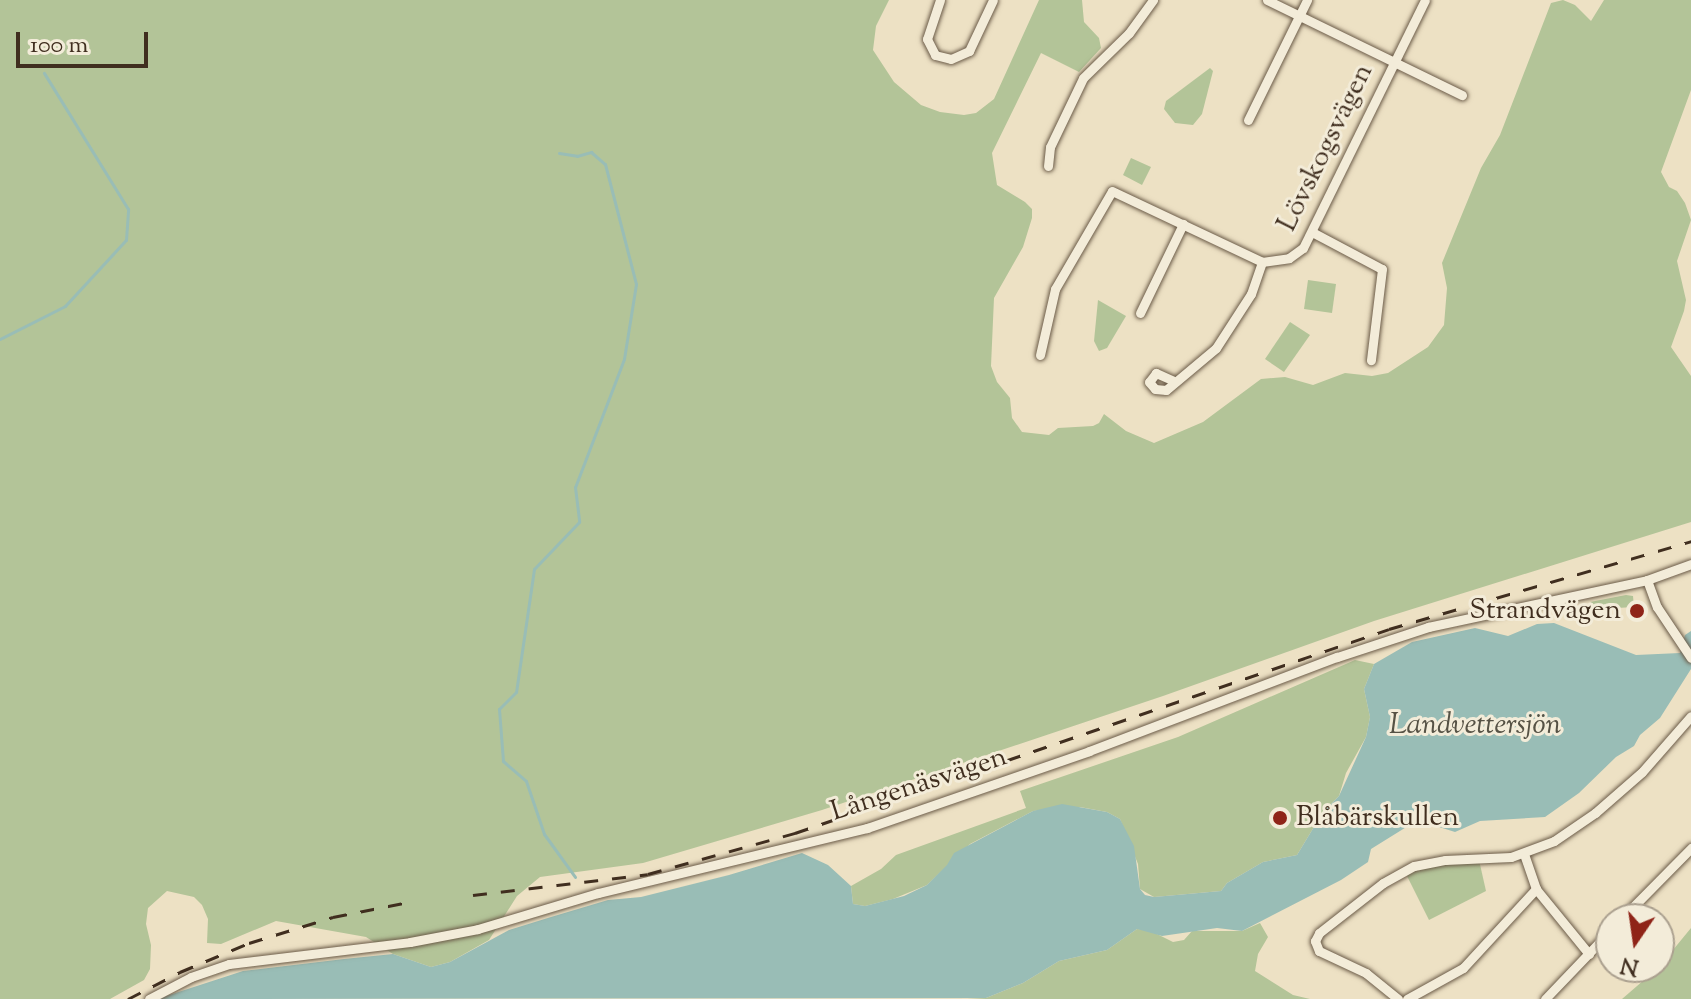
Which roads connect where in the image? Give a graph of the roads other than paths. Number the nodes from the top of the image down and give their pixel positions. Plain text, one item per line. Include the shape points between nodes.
1 (940, 0) edge
2 (993, 0) edge
3 (1153, 0) edge
4 (1267, 0) edge
5 (1307, 0) edge
6 (1425, 0) edge
7 (1299, 15) junction
8 (1393, 63) junction
9 (1462, 95) dead end
10 (1248, 120) dead end
11 (1048, 166) dead end
12 (1183, 224) junction
13 (1312, 232) junction
14 (1262, 262) junction
15 (1140, 313) dead end
16 (1040, 355) dead end
17 (1371, 360) dead end
18 (1174, 381) dead end
19 (1691, 564) edge
20 (1647, 580) junction
21 (1691, 658) edge
22 (1691, 716) edge
23 (1691, 848) edge
24 (1524, 854) junction
25 (1536, 889) junction
26 (1637, 903) edge
27 (1595, 947) edge
28 (1589, 954) junction
29 (149, 999) edge
30 (1398, 999) edge
31 (1407, 999) edge
32 (1545, 999) edge

1 - 2 street via 927,39 935,55 951,59 969,51
3 - 11 street via 1129,33 1083,78 1050,147
4 - 7 street
5 - 7 street
6 - 8 street, Lövskogsvägen
7 - 8 street
7 - 10 street
8 - 9 street, Lövskogsvägen
8 - 13 street, Lövskogsvägen
12 - 14 street, Lövskogsvägen
12 - 15 street
12 - 16 street, Lövskogsvägen via 1112,191 1055,289
13 - 14 street, Lövskogsvägen via 1295,255
13 - 17 street via 1382,269
14 - 18 street via 1251,294 1216,348
19 - 20 street, Långenäsvägen
20 - 21 street via 1657,607
20 - 29 street, Långenäsvägen via 1428,627 867,828 598,893 478,929 229,964
22 - 24 street via 1663,752 1595,813
23 - 26 street
24 - 25 street
24 - 30 street via 1414,866 1374,889 1319,933 1319,951 1366,973
25 - 28 street
25 - 31 street via 1463,968
27 - 28 street
28 - 32 street

